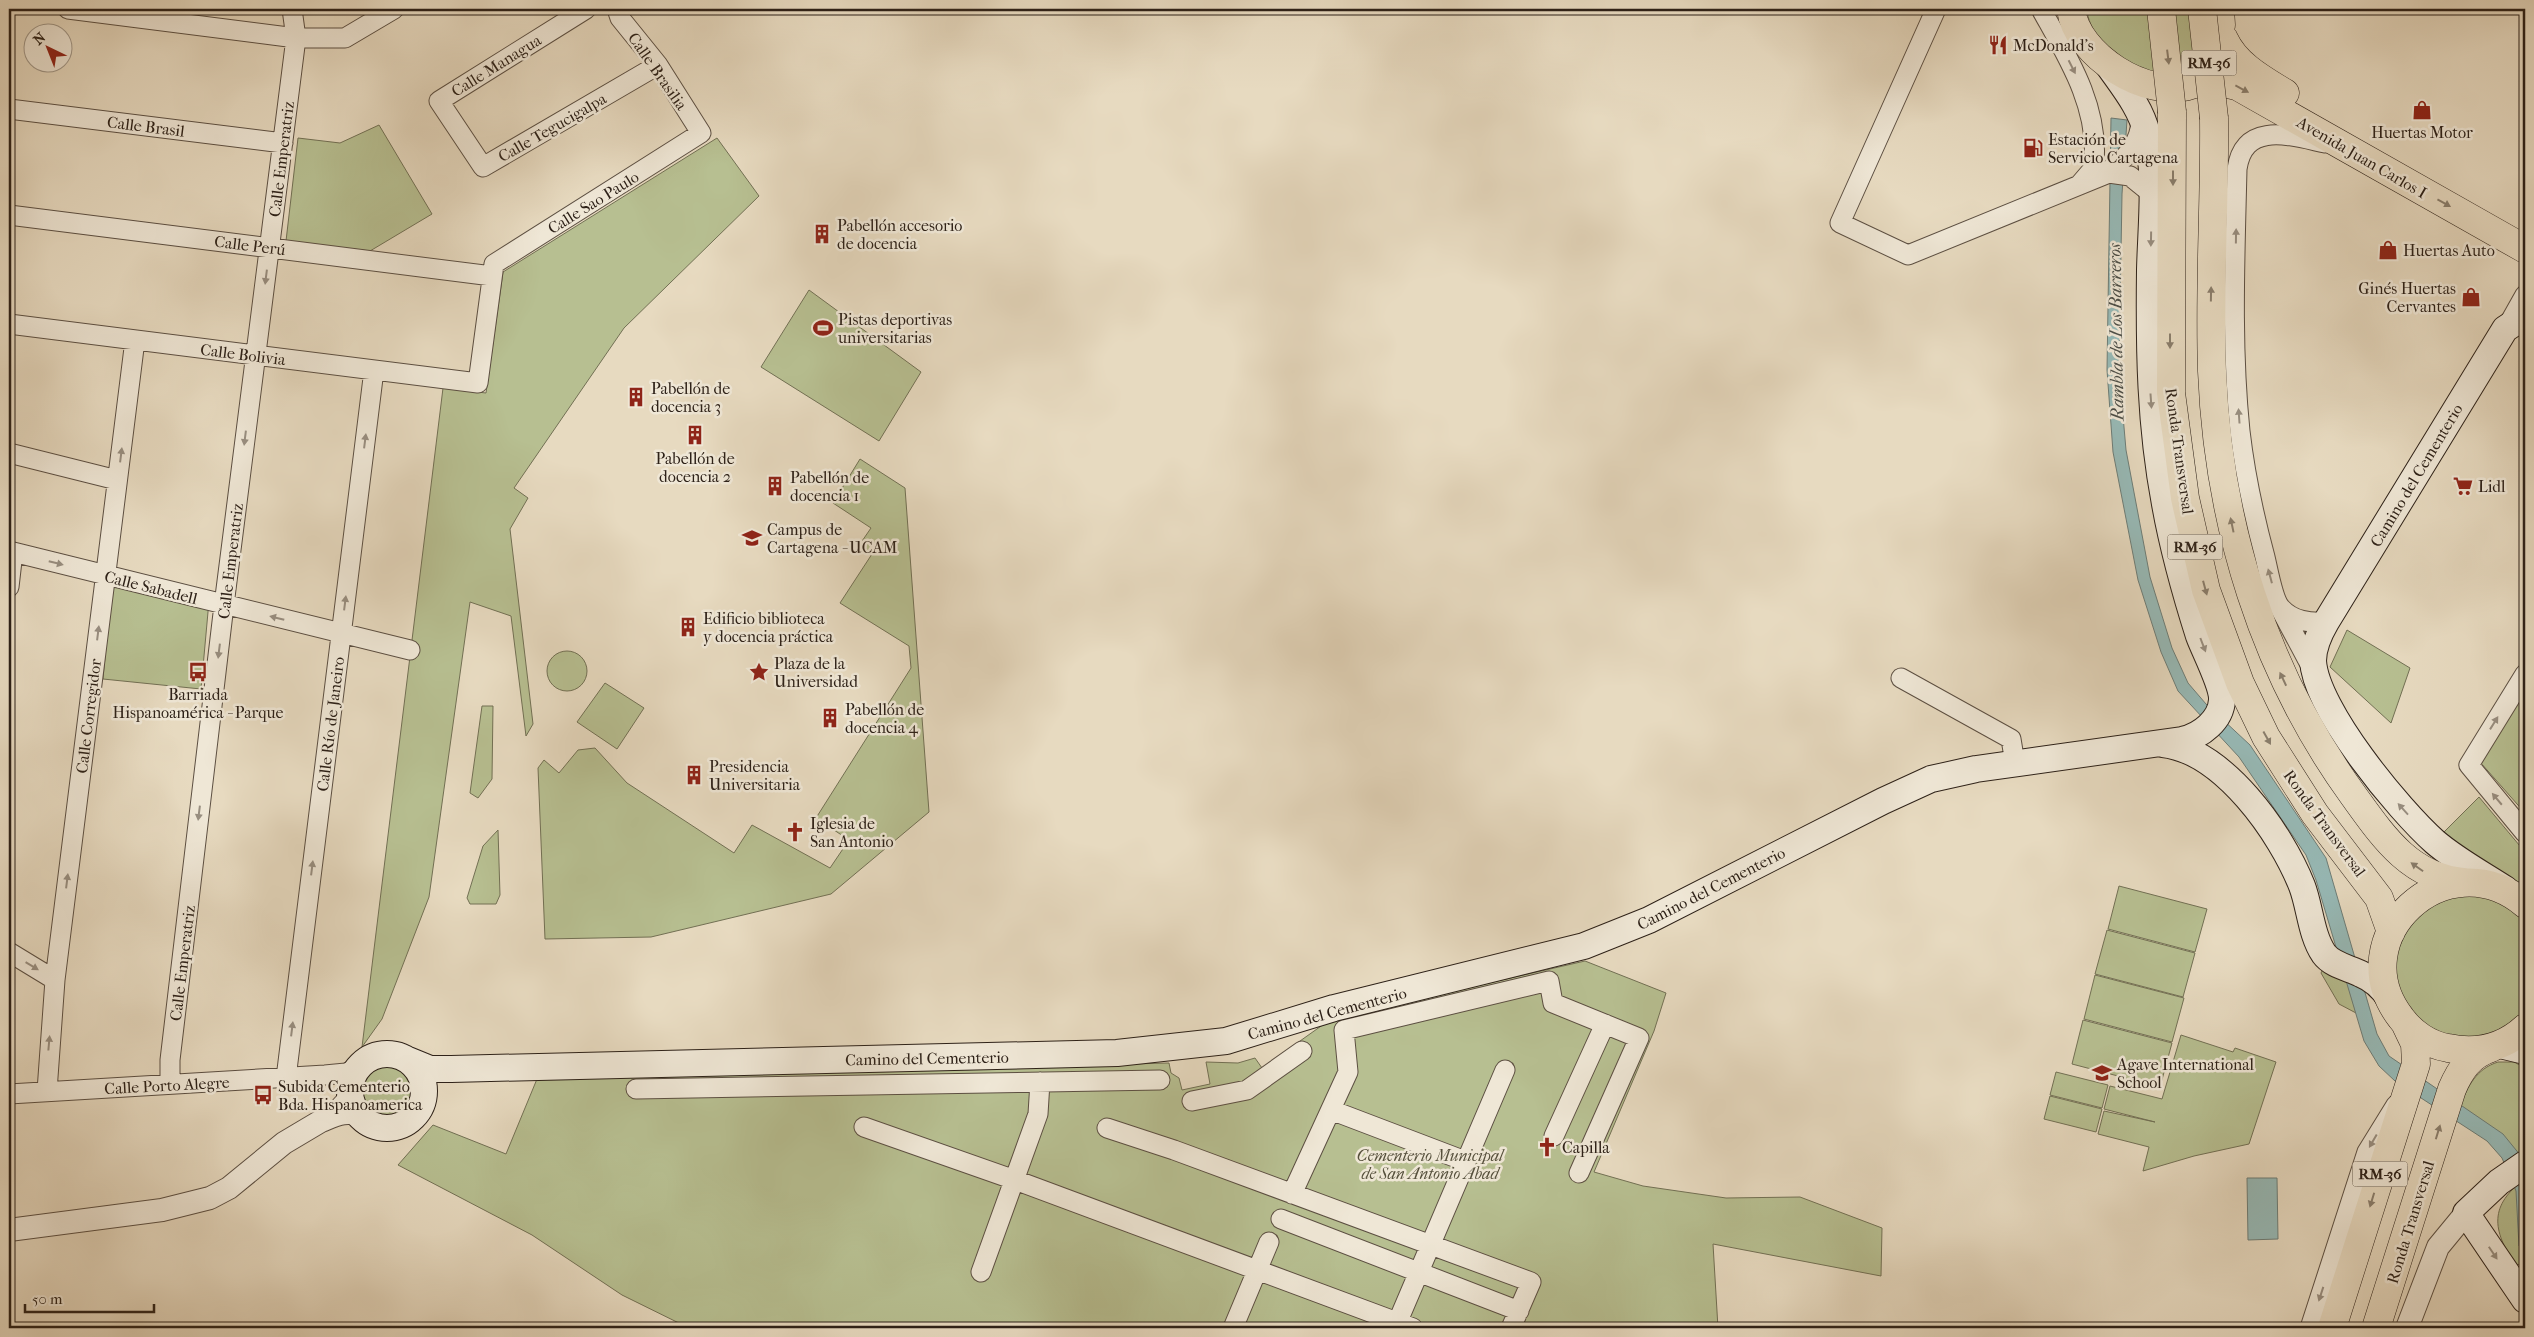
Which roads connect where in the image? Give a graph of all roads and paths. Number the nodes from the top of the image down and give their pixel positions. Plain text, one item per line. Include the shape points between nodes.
1 (68, 9) edge
2 (292, 9) edge
3 (394, 9) edge
4 (586, 9) edge
5 (617, 9) edge
6 (1936, 9) edge
7 (2041, 9) edge
8 (2161, 9) edge
9 (2070, 12) edge
10 (2219, 18) edge
11 (296, 38) junction
12 (2106, 62) junction
13 (658, 65) junction
14 (2195, 84) junction
15 (9, 109) edge
16 (2141, 117) junction
17 (460, 132) joint
18 (701, 133) joint
19 (283, 143) junction
20 (2343, 146) junction
21 (2114, 170) junction
22 (2080, 184) junction
23 (2151, 193) junction
24 (9, 215) edge
25 (2525, 228) edge
26 (270, 247) junction
27 (2525, 249) edge
28 (492, 276) junction
29 (2525, 295) edge
30 (2515, 322) edge
31 (9, 324) edge
32 (135, 340) junction
33 (256, 356) junction
34 (374, 370) junction
35 (9, 453) edge
36 (117, 480) junction
37 (11, 552) edge
38 (106, 576) junction
39 (9, 587) edge
40 (224, 605) junction
41 (2279, 606) junction
42 (2326, 622) junction
43 (341, 634) junction
44 (410, 650) dead end
45 (2525, 674) edge
46 (1901, 678) dead end
47 (2316, 678) junction
48 (2216, 715) junction
49 (2158, 743) junction
50 (2015, 763) junction
51 (2234, 784) junction
52 (2525, 833) edge
53 (2463, 882) junction
54 (2518, 898) edge
55 (2388, 939) junction
56 (9, 952) edge
57 (2342, 966) junction
58 (55, 980) junction
59 (2389, 998) junction
60 (2404, 1022) junction
61 (1605, 1024) junction
62 (2525, 1028) edge
63 (2506, 1048) edge
64 (1302, 1051) dead end
65 (408, 1060) junction
66 (451, 1069) junction
67 (1504, 1070) dead end
68 (286, 1078) junction
69 (1160, 1080) dead end
70 (1040, 1082) junction
71 (170, 1084) junction
72 (2409, 1085) junction
73 (636, 1089) dead end
74 (47, 1091) junction
75 (355, 1093) junction
76 (9, 1094) edge
77 (424, 1094) junction
78 (1192, 1101) dead end
79 (1331, 1110) junction
80 (864, 1127) dead end
81 (1107, 1128) dead end
82 (1554, 1136) dead end
83 (1465, 1161) junction
84 (2525, 1164) edge
85 (1579, 1173) dead end
86 (1015, 1180) junction
87 (1292, 1194) junction
88 (2466, 1213) junction
89 (1281, 1219) dead end
90 (9, 1230) edge
91 (1269, 1242) dead end
92 (1429, 1244) junction
93 (1257, 1270) junction
94 (1419, 1271) junction
95 (981, 1272) dead end
96 (2525, 1300) edge
97 (1519, 1311) junction
98 (1402, 1326) edge
99 (1233, 1328) edge
100 (1512, 1328) edge
101 (2310, 1328) edge
102 (2332, 1328) edge
103 (2376, 1328) edge
104 (2407, 1328) edge

1 - 11 street
2 - 11 street, Calle Emperatriz
3 - 11 street via 345,38
4 - 17 street, Calle Managua via 438,101
5 - 13 street, Calle Brasilia via 620,18
6 - 22 street via 1840,223 1908,255
7 -> 22 street via 2080,81 2090,114 2094,162 2092,170
8 -> 55 main road, Ronda Transversal / RM-36, bridge via 2172,112 2172,401 2185,498 2206,590 2240,683 2266,737 2315,814 2379,898
9 - 12 main road, Avenida Juan Carlos I via 2082,37
10 - 14 main road via 2221,56 2215,68
10 - 25 main road, Avenida Juan Carlos I via 2232,53 2263,80
53 -> 10 main road, RM-36, bridge via 2415,867 2350,791 2317,742 2289,691 2249,589 2233,528 2216,432 2212,371 2214,118
11 - 19 street, Calle Emperatriz
12 - 14 main road, Avenida Juan Carlos I via 2131,78 2156,86 2176,88
12 - 16 main road
13 - 17 street, Calle Tegucigalpa via 483,167
13 - 18 street, Calle Brasilia
14 -> 20 main road, Avenida Juan Carlos I via 2218,82 2237,86
15 - 19 street, Calle Brasil
16 - 21 street via 2138,135
16 - 23 main road via 2149,149
18 - 28 street, Calle Sao Paulo via 494,264
19 - 26 street, Calle Emperatriz
20 -> 27 main road, Avenida Juan Carlos I
41 -> 20 street via 2256,523 2240,429 2235,298 2237,169 2246,146 2268,134
21 - 22 street
21 - 23 street via 2137,180
23 -> 48 main road via 2149,369 2155,446 2179,569 2222,696
24 - 26 street, Calle Perú
26 - 28 street, Calle Perú
26 -> 33 street, Calle Emperatriz
28 - 34 street, Calle Bolivia via 478,384
29 - 30 street, Camino del Cementerio
30 - 42 main road, Camino del Cementerio
31 - 32 street, Calle Bolivia
32 - 33 street, Calle Bolivia
36 -> 32 street, Calle Corregidor
33 - 34 street, Calle Bolivia
33 -> 40 street, Calle Emperatriz
43 -> 34 street, Calle Río de Janeiro
35 - 36 street
36 - 38 street, Calle Corregidor
37 -> 38 street, Calle Sabadell
37 - 39 street
38 - 40 street, Calle Sabadell
58 -> 38 street, Calle Corregidor
43 -> 40 street, Calle Sabadell
40 -> 71 street, Calle Emperatriz via 170,1060
41 - 42 street via 2301,621
41 - 47 street
42 - 47 main road, Camino del Cementerio via 2314,648
43 - 44 street, Calle Sabadell
68 -> 43 street, Calle Río de Janeiro
52 -> 45 street via 2469,765
46 - 50 street via 2011,739
54 -> 47 main road via 2444,849 2400,806 2360,756
48 - 49 main road, Camino del Cementerio via 2197,735
48 - 51 main road via 2218,748
49 - 50 main road, Camino del Cementerio
49 - 51 main road via 2185,748 2200,756
50 - 66 main road, Camino del Cementerio via 1953,773 1907,789 1666,912 1584,946 1334,1008 1226,1041 1117,1053
51 - 57 main road via 2284,851 2302,886 2322,950 2330,960
53 - 54 main road, RM-36 via 2484,883
53 - 55 main road, RM-36 via 2422,895 2400,916
55 - 57 main road via 2363,962
55 - 59 main road, RM-36 via 2383,968
56 -> 58 street
57 - 59 main road via 2370,979
74 -> 58 street, Calle Corregidor
59 - 60 main road, RM-36
60 - 63 main road, RM-36 via 2422,1038 2444,1048 2466,1051
60 - 72 main road, RM-36 via 2417,1049
61 - 79 street via 1553,1003 1548,981 1344,1030 1348,1072
61 - 82 street
61 - 85 street via 1639,1038
62 - 63 main road, RM-36
103 -> 63 main road, Ronda Transversal / RM-36 via 2452,1089 2468,1062 2479,1053
64 - 78 street via 1247,1090
65 - 66 main road, Camino del Cementerio via 430,1069
65 - 75 main road via 381,1054 365,1061
65 - 77 main road via 420,1073
66 - 77 main road via 432,1076
67 - 83 street
68 - 71 street, Calle Porto Alegre
68 - 75 street, Calle Porto Alegre via 337,1076
69 - 70 street
70 - 73 street
70 - 86 street via 1038,1114
71 - 74 street, Calle Porto Alegre
72 -> 101 street via 2370,1143
72 -> 102 main road, RM-36
74 - 76 street, Calle Porto Alegre
75 - 77 main road via 379,1127 400,1125 415,1114
75 - 90 street via 340,1109 284,1143 229,1188 210,1198 162,1210
79 - 83 street
79 - 87 street
80 - 86 street
81 - 87 street
83 - 92 street
84 - 88 main road via 2499,1182
86 - 93 street
86 - 95 street
87 - 92 street
88 -> 96 main road
88 - 104 street via 2438,1247
89 - 94 street
91 - 93 street
92 - 94 street
92 - 97 street via 1531,1282
93 - 98 street
93 - 99 street
94 - 97 street
94 - 98 street
97 - 100 street

